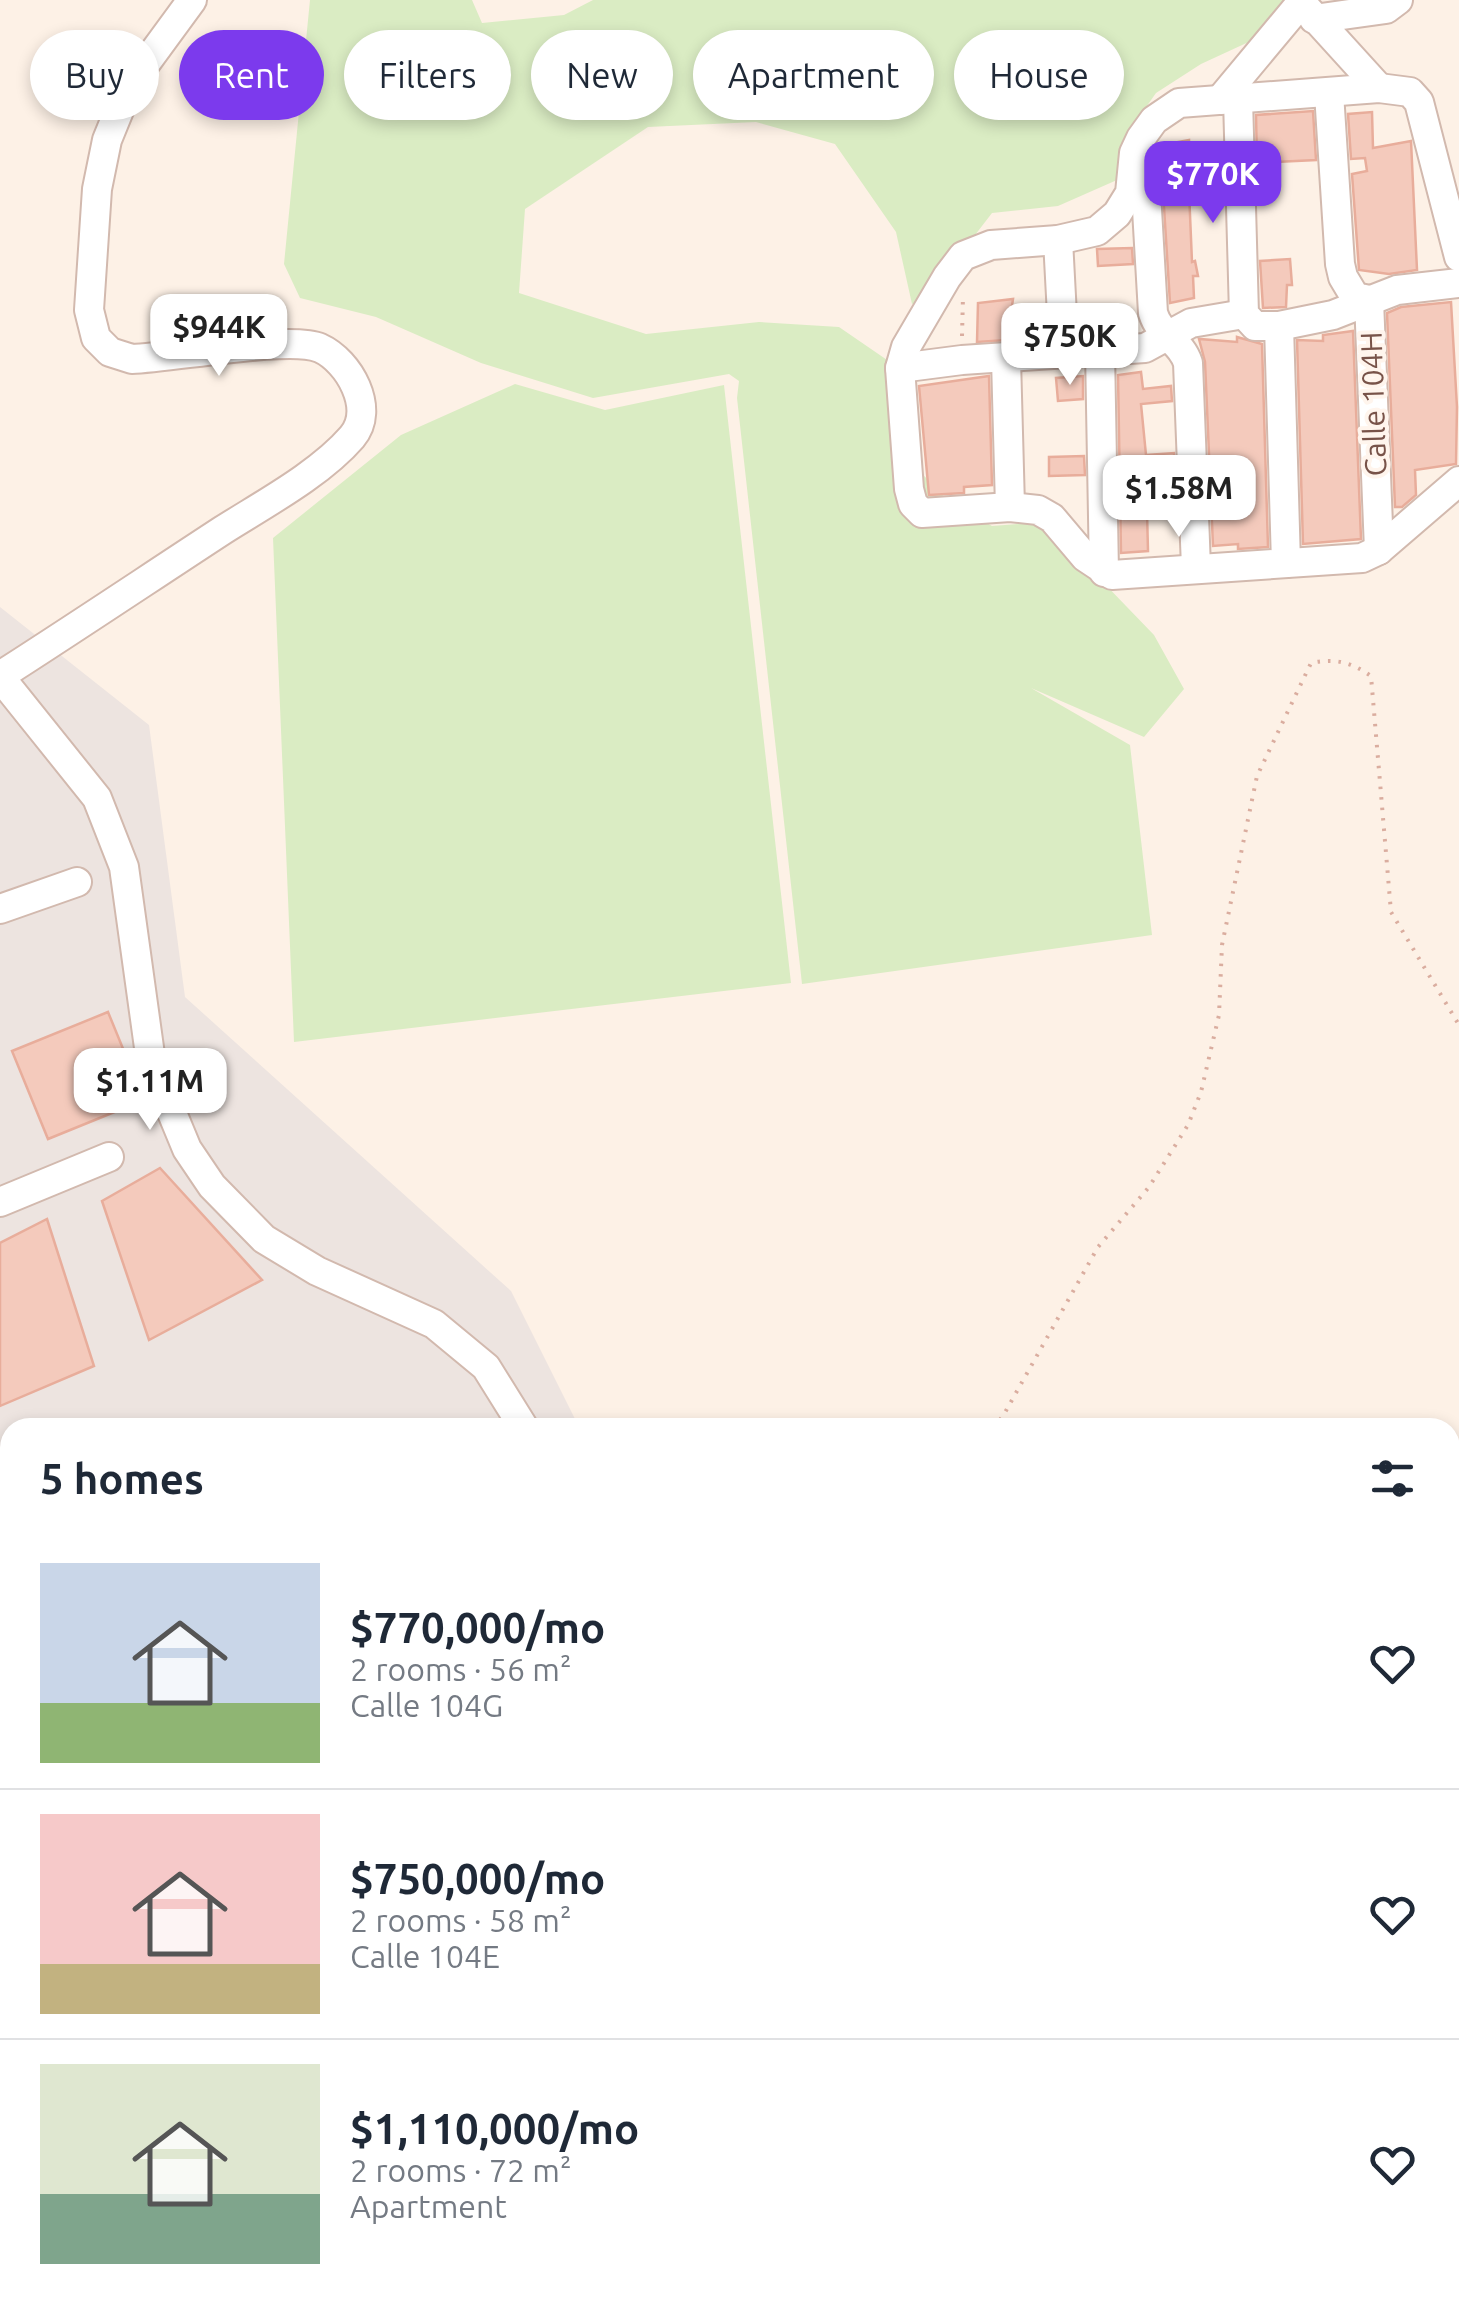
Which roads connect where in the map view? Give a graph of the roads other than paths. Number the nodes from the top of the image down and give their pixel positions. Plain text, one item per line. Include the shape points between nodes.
1 (192, 0) edge
2 (1398, 0) edge
3 (1304, 8) edge
4 (1379, 88) junction
5 (1329, 92) junction
6 (1229, 100) junction
7 (1134, 153) junction
8 (1058, 240) junction
9 (1459, 257) edge
10 (1459, 283) edge
11 (1369, 300) junction
12 (1259, 322) junction
13 (1166, 338) junction
14 (1100, 350) junction
15 (1064, 353) junction
16 (1006, 359) junction
17 (900, 368) junction
18 (1459, 481) edge
19 (1010, 506) junction
20 (1379, 550) junction
21 (1286, 563) junction
22 (1196, 567) junction
23 (1104, 572) junction
24 (0, 677) edge
25 (77, 882) dead end
26 (0, 909) edge
27 (110, 1158) dead end
28 (0, 1202) edge
29 (518, 1418) edge

1 - 24 street via 130,86 107,140 89,310 96,338 110,352 132,359 291,344 319,348 344,364 358,392 354,434 280,494
2 - 3 street via 1386,8
3 - 4 street
3 - 6 street
4 - 5 street
4 - 9 street via 1410,92 1419,102
5 - 6 street
5 - 11 street, Calle 104H via 1340,264 1356,298
6 - 7 street via 1179,103 1154,120
6 - 12 street
7 - 8 street via 1130,193 1117,214 1097,230
7 - 13 street via 1146,192 1153,313
8 - 15 street
8 - 17 street via 991,245 963,256 926,310
10 - 11 street
11 - 12 street via 1333,316
11 - 20 street, Calle 104H
12 - 13 street via 1191,324
12 - 21 street
13 - 14 street via 1144,348
13 - 22 street via 1184,349 1188,362
14 - 15 street
14 - 23 street
15 - 16 street
16 - 17 street
16 - 19 street
17 - 19 street via 915,501
18 - 20 street
19 - 23 street via 1052,518
20 - 21 street via 1362,558
21 - 22 street
22 - 23 street
24 - 29 street via 98,798 124,866 151,1062 187,1149 212,1186 264,1239 434,1324 486,1367
25 - 26 street
27 - 28 street

